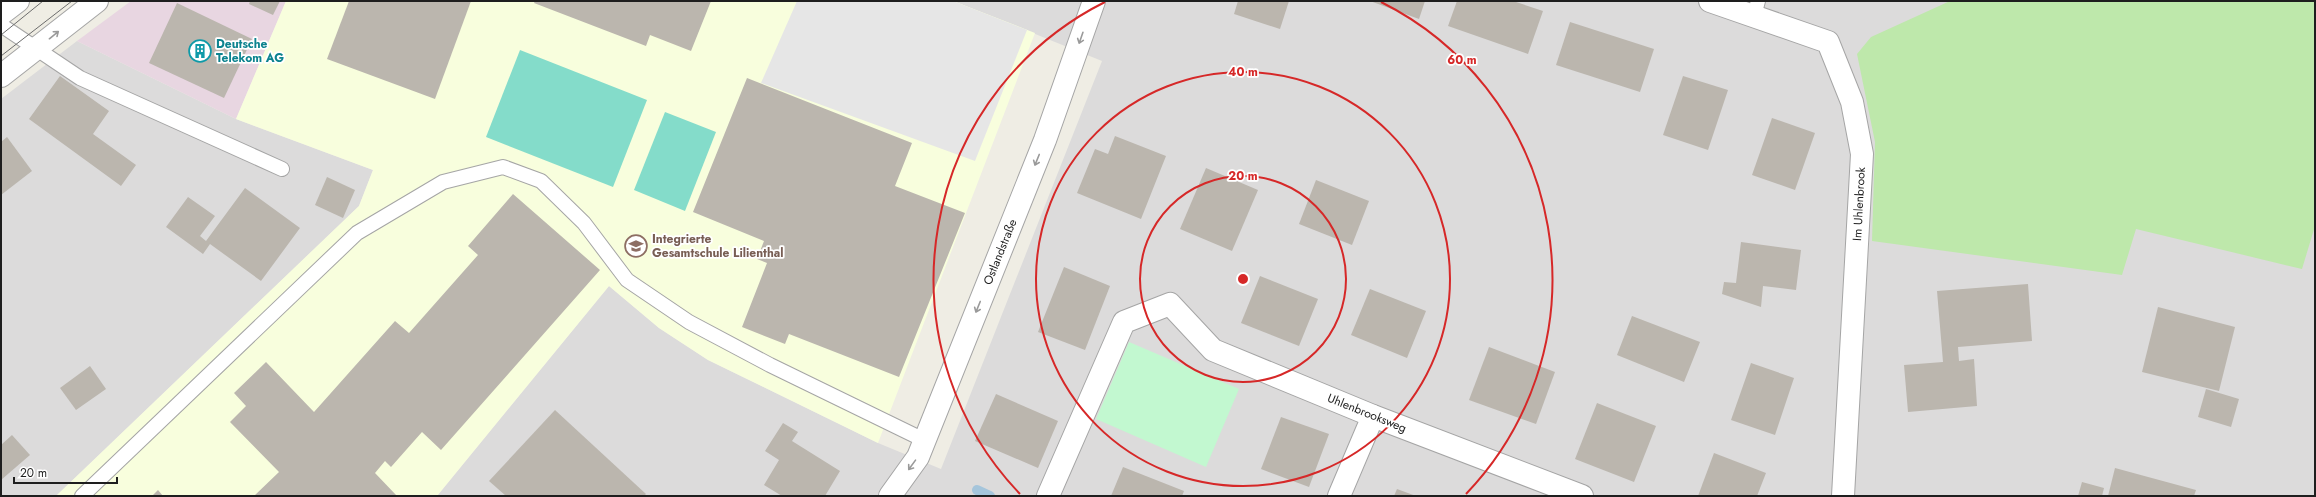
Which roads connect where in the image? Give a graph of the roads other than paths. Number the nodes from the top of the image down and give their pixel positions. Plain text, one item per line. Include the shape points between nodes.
1 (18, 1) edge
2 (97, 1) edge
3 (1094, 1) edge
4 (1710, 1) edge
5 (1756, 8) edge
6 (1, 14) edge
7 (1, 25) edge
8 (37, 49) junction
9 (1, 76) edge
10 (282, 169) dead end
11 (1373, 416) junction
12 (924, 440) junction
13 (82, 496) edge
14 (890, 496) edge
15 (1048, 496) edge
16 (1340, 496) edge
17 (1582, 496) edge
18 (1843, 496) edge

1 - 6 street
8 -> 2 street
3 -> 12 street, Ostlandstraße via 1045,140
4 - 5 street, Im Uhlenbrook
5 - 18 street, Im Uhlenbrook via 1828,42 1852,102 1862,154
7 - 8 lane
8 - 9 street
8 - 10 lane via 80,78
11 - 15 street, Uhlenbrooksweg via 1212,350 1170,304 1124,322
11 - 16 street
11 - 17 street, Uhlenbrooksweg
12 - 13 lane via 770,365 690,322 627,280 584,223 541,180 503,167 443,182 358,233
12 -> 14 street, Ostlandstraße via 918,457

